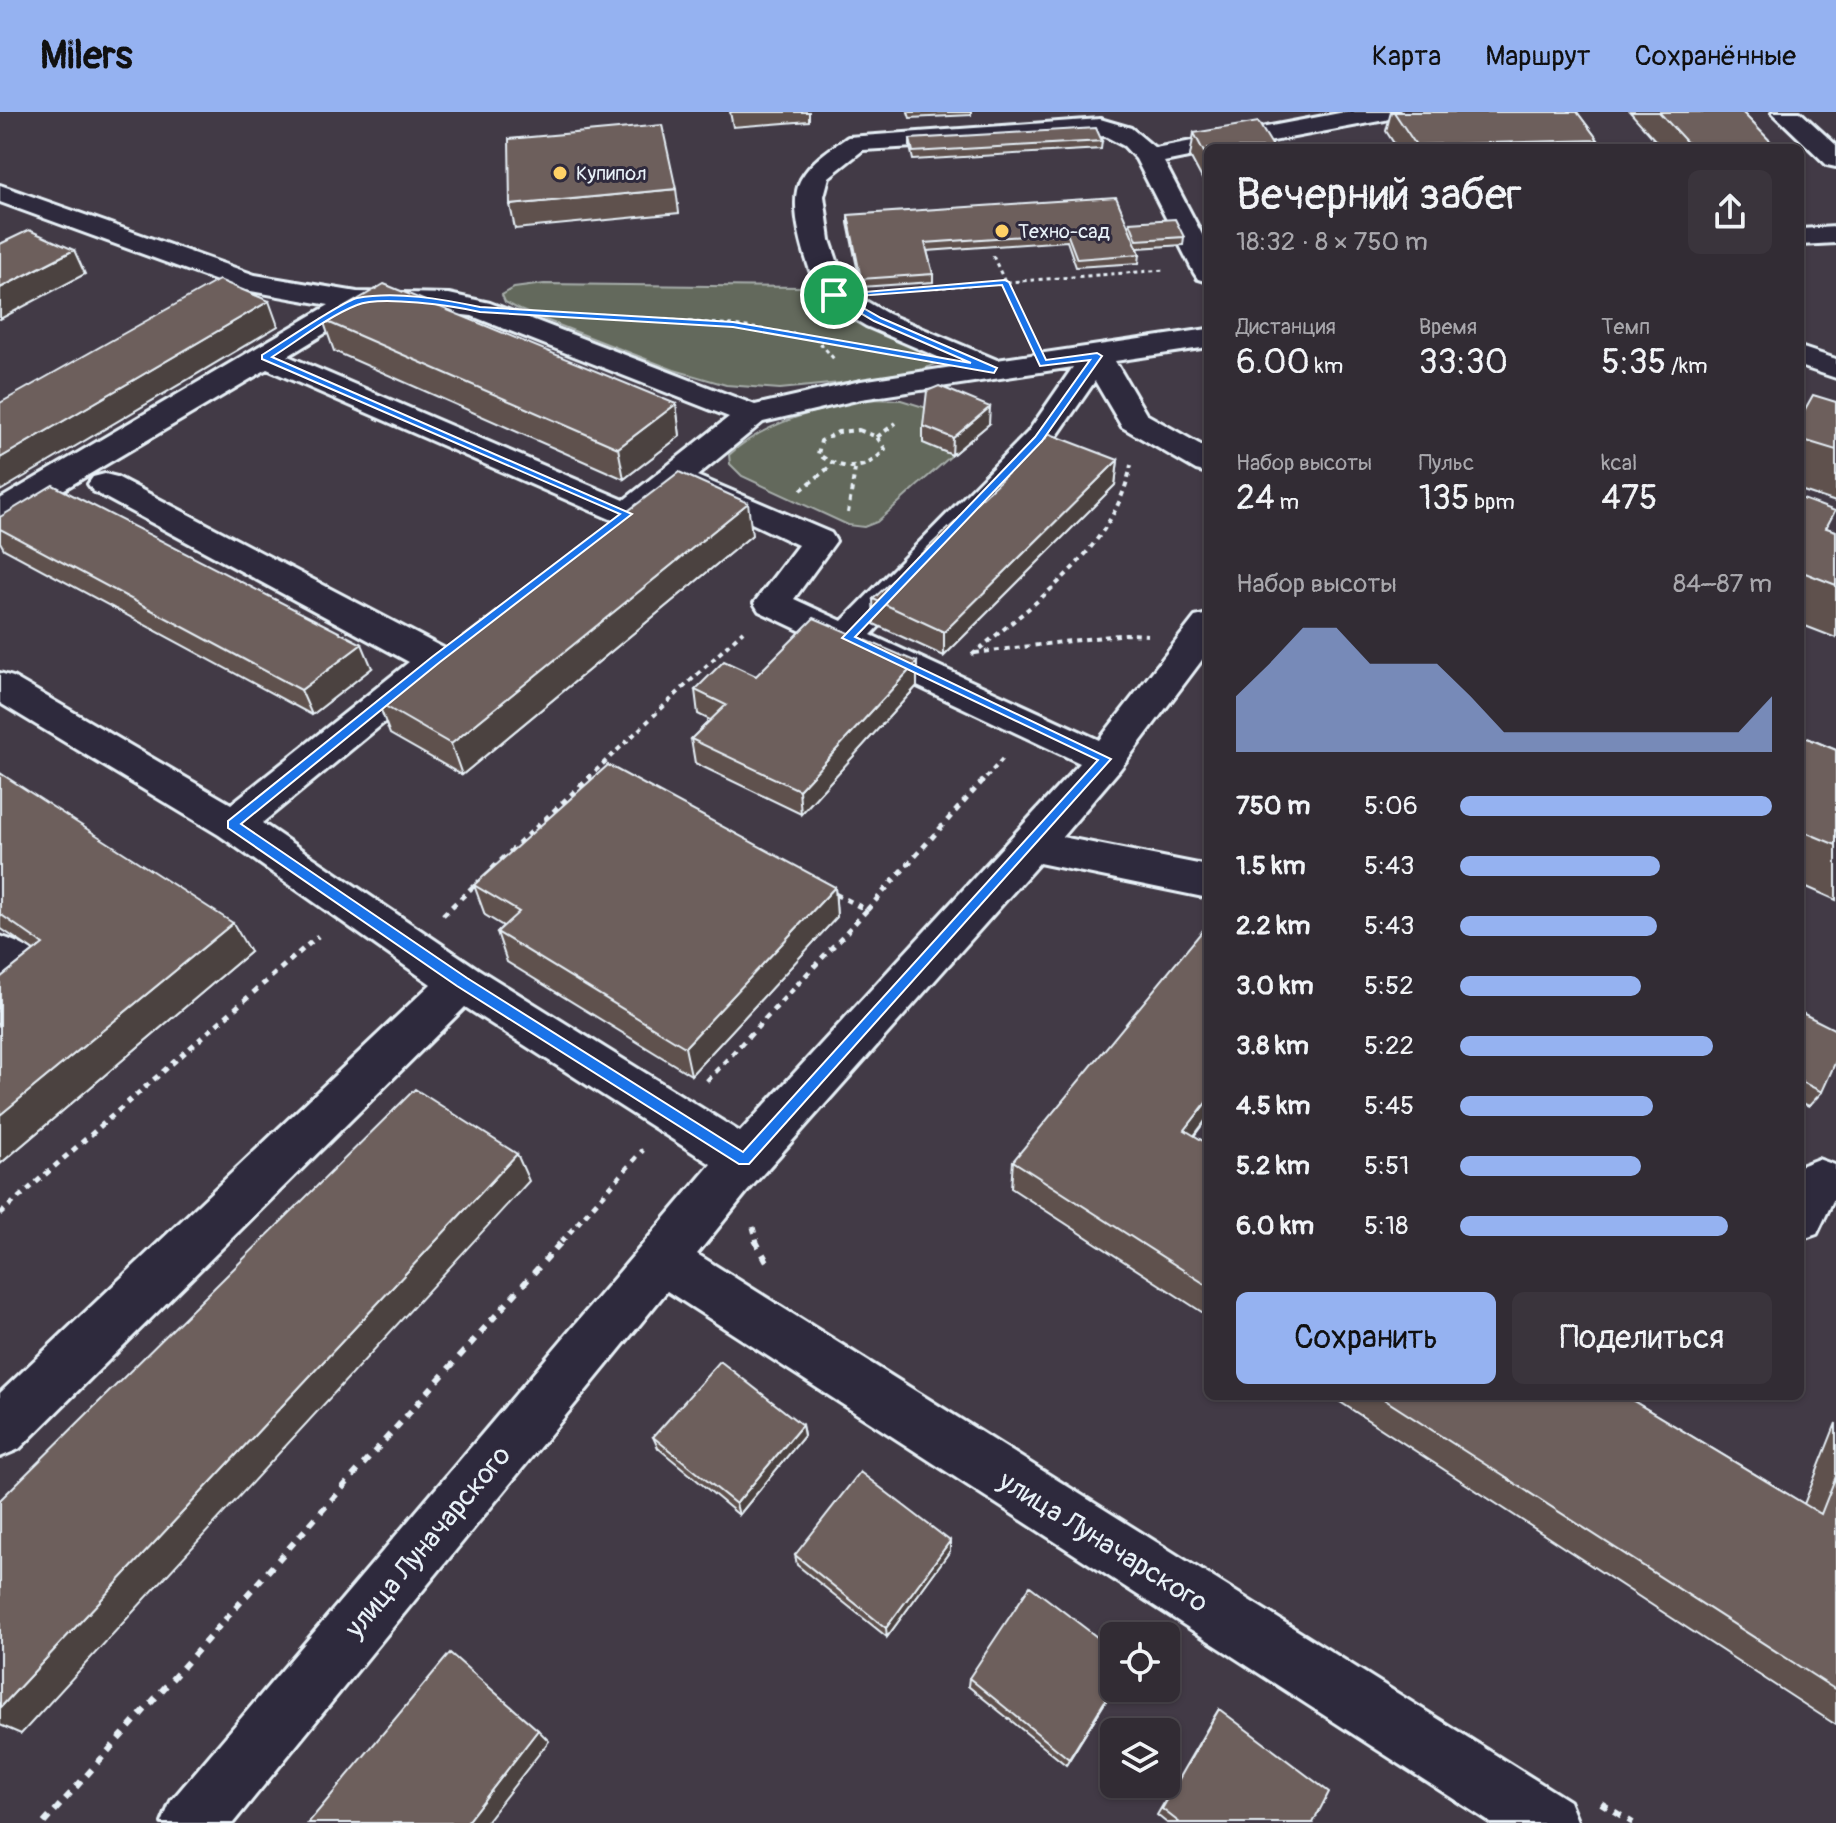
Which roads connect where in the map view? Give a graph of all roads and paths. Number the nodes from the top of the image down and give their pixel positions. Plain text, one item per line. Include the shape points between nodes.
1 (853, 112) edge
2 (1385, 112) edge
3 (1785, 112) edge
4 (1018, 122) edge
5 (857, 143) junction
6 (1216, 144) edge
7 (1204, 146) edge
8 (1148, 157) junction
9 (1836, 159) edge
10 (0, 193) edge
11 (72, 219) junction
12 (1836, 235) edge
13 (1804, 237) edge
14 (36, 238) edge
15 (993, 256) dead end
16 (1204, 266) edge
17 (1204, 270) edge
18 (1005, 282) junction
19 (249, 283) junction
20 (834, 295) junction
21 (221, 298) edge
22 (357, 301) junction
23 (598, 315) dead end
24 (1204, 339) edge
25 (845, 343) dead end
26 (1097, 356) junction
27 (265, 357) junction
28 (1804, 357) edge
29 (1043, 364) junction
30 (1836, 369) edge
31 (994, 370) junction
32 (752, 415) junction
33 (1133, 420) junction
34 (859, 430) joint
35 (1204, 461) edge
36 (675, 477) junction
37 (105, 484) dead end
38 (0, 513) edge
39 (627, 514) junction
40 (591, 541) edge
41 (772, 603) junction
42 (1204, 631) edge
43 (1155, 637) dead end
44 (847, 638) junction
45 (974, 653) junction
46 (942, 682) junction
47 (0, 686) edge
48 (1033, 725) junction
49 (1106, 759) junction
50 (596, 770) junction
51 (610, 777) edge
52 (233, 824) junction
53 (1030, 846) junction
54 (1204, 881) edge
55 (826, 889) edge
56 (351, 906) junction
57 (867, 910) junction
58 (410, 946) junction
59 (0, 953) edge
60 (462, 982) junction
61 (0, 1006) edge
62 (674, 1116) junction
63 (744, 1160) junction
64 (0, 1214) edge
65 (753, 1221) dead end
66 (662, 1260) junction
67 (774, 1274) dead end
68 (0, 1430) edge
69 (1570, 1810) edge
70 (44, 1823) edge
71 (193, 1823) edge
72 (1633, 1823) edge

1 - 5 street
2 - 6 street
3 - 9 street
4 - 5 street
4 - 8 street via 1122,131
5 - 20 street via 829,163 813,183 810,208
7 - 8 street
8 - 16 street
10 - 11 street
11 - 14 street
11 - 19 street
12 - 13 street
15 - 18 path
17 - 18 path
18 - 20 path
18 - 29 path
19 - 21 street
19 - 22 street
20 - 31 street via 877,320
22 - 27 street
22 - 32 street via 423,301 480,309
23 - 25 path via 733,325
24 - 26 street
26 - 29 street
26 - 33 street
26 - 44 street via 1039,439
27 - 38 street
27 - 39 street
28 - 30 street
29 - 31 street
31 - 32 street via 861,390
32 - 36 street
33 - 35 street
33 - 45 path via 1131,477 1114,519 1071,568
34 - 34 path via 877,437 885,449 878,461 855,469 832,465 818,454 821,441
36 - 39 street
36 - 41 street via 819,541
37 - 52 street via 448,651
39 - 40 street
41 - 44 street
41 - 50 path
42 - 49 street, улица Луначарского
43 - 45 path via 1126,634
44 - 46 street
45 - 46 path
46 - 48 street
47 - 52 street
48 - 49 street
48 - 57 path
49 - 53 street, улица Луначарского
50 - 51 path
50 - 58 path
52 - 56 street
53 - 54 street
53 - 63 street, улица Луначарского
55 - 57 path
56 - 58 street
56 - 64 path
57 - 62 path
58 - 60 street
59 - 61 street via 36,978
60 - 62 street
60 - 68 street
62 - 63 street
62 - 70 path
63 - 66 street, улица Луначарского
65 - 67 path via 753,1235
66 - 69 street, улица Луначарского
66 - 71 street, улица Луначарского
69 - 72 path

